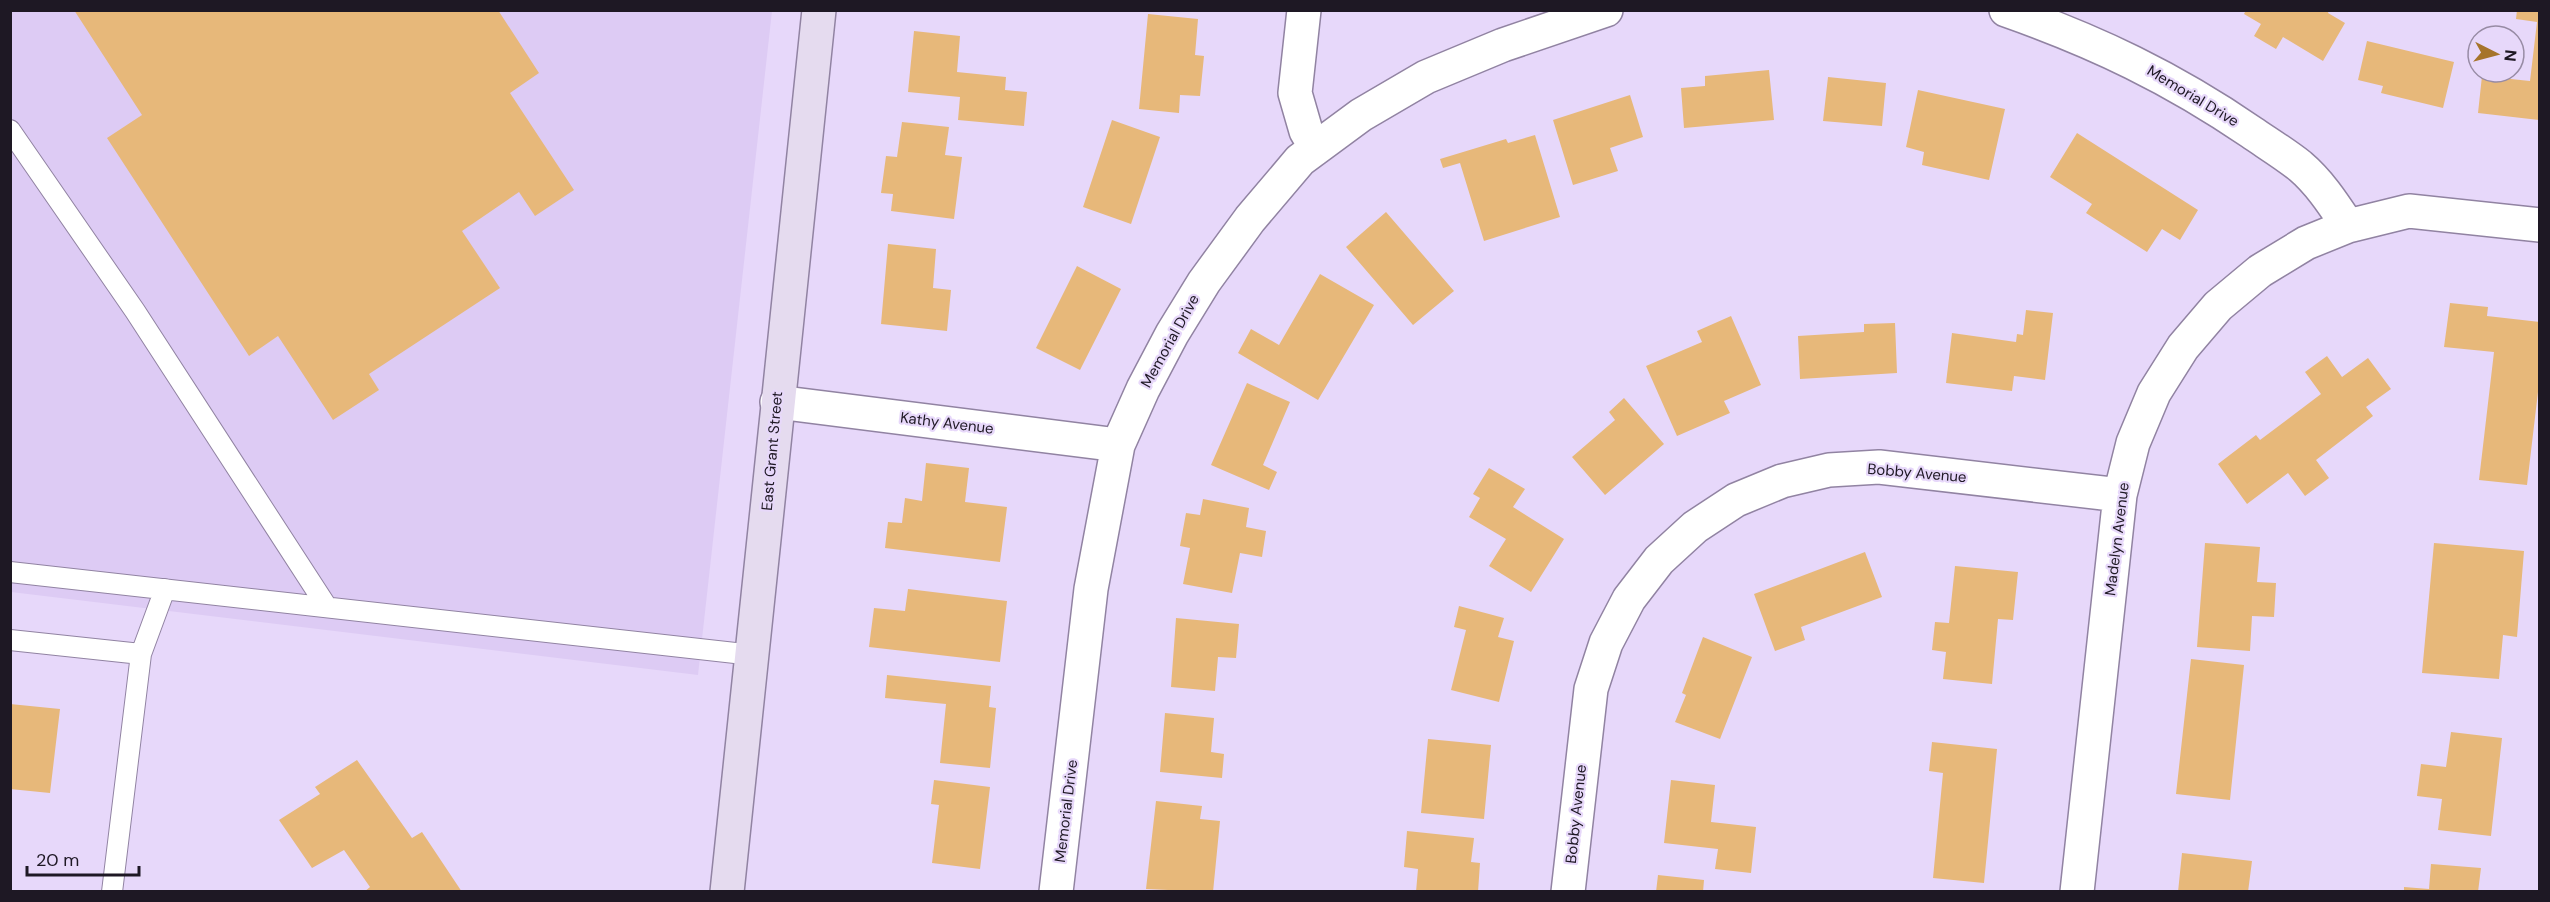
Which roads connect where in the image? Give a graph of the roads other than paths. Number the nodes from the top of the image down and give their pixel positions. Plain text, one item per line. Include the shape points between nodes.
1 (819, 10) edge
2 (1304, 10) edge
3 (1606, 10) edge
4 (2006, 10) edge
5 (10, 130) edge
6 (1316, 148) junction
7 (2540, 225) edge
8 (2348, 226) junction
9 (777, 402) junction
10 (1118, 445) junction
11 (2120, 495) junction
12 (10, 572) edge
13 (165, 589) junction
14 (327, 607) junction
15 (10, 640) edge
16 (141, 654) junction
17 (753, 654) junction
18 (112, 891) edge
19 (727, 891) edge
20 (1056, 891) edge
21 (1568, 891) edge
22 (2077, 891) edge

1 - 9 main road, East Grant Street
2 - 6 street via 1295,93 1306,131
3 - 6 street, Memorial Drive via 1503,45 1426,77 1361,115
4 - 8 street, Memorial Drive via 2069,32 2205,101 2300,166 2327,194
5 - 14 lane via 135,311
6 - 10 street, Memorial Drive via 1300,160 1250,219 1204,282 1143,388
7 - 8 street, Madelyn Avenue via 2409,211
8 - 11 street, Madelyn Avenue via 2306,243 2260,271 2218,306 2183,347 2154,393 2137,433
9 - 10 street, Kathy Avenue
9 - 17 main road, East Grant Street
10 - 20 street, Memorial Drive via 1091,589
11 - 21 street, Bobby Avenue via 1879,467 1829,470 1782,481 1736,500 1695,527 1659,560 1629,599 1606,643 1591,689
11 - 22 street, Madelyn Avenue
12 - 13 lane
13 - 14 lane
13 - 16 lane
14 - 17 lane
15 - 16 lane
16 - 18 lane
17 - 19 main road, East Grant Street

